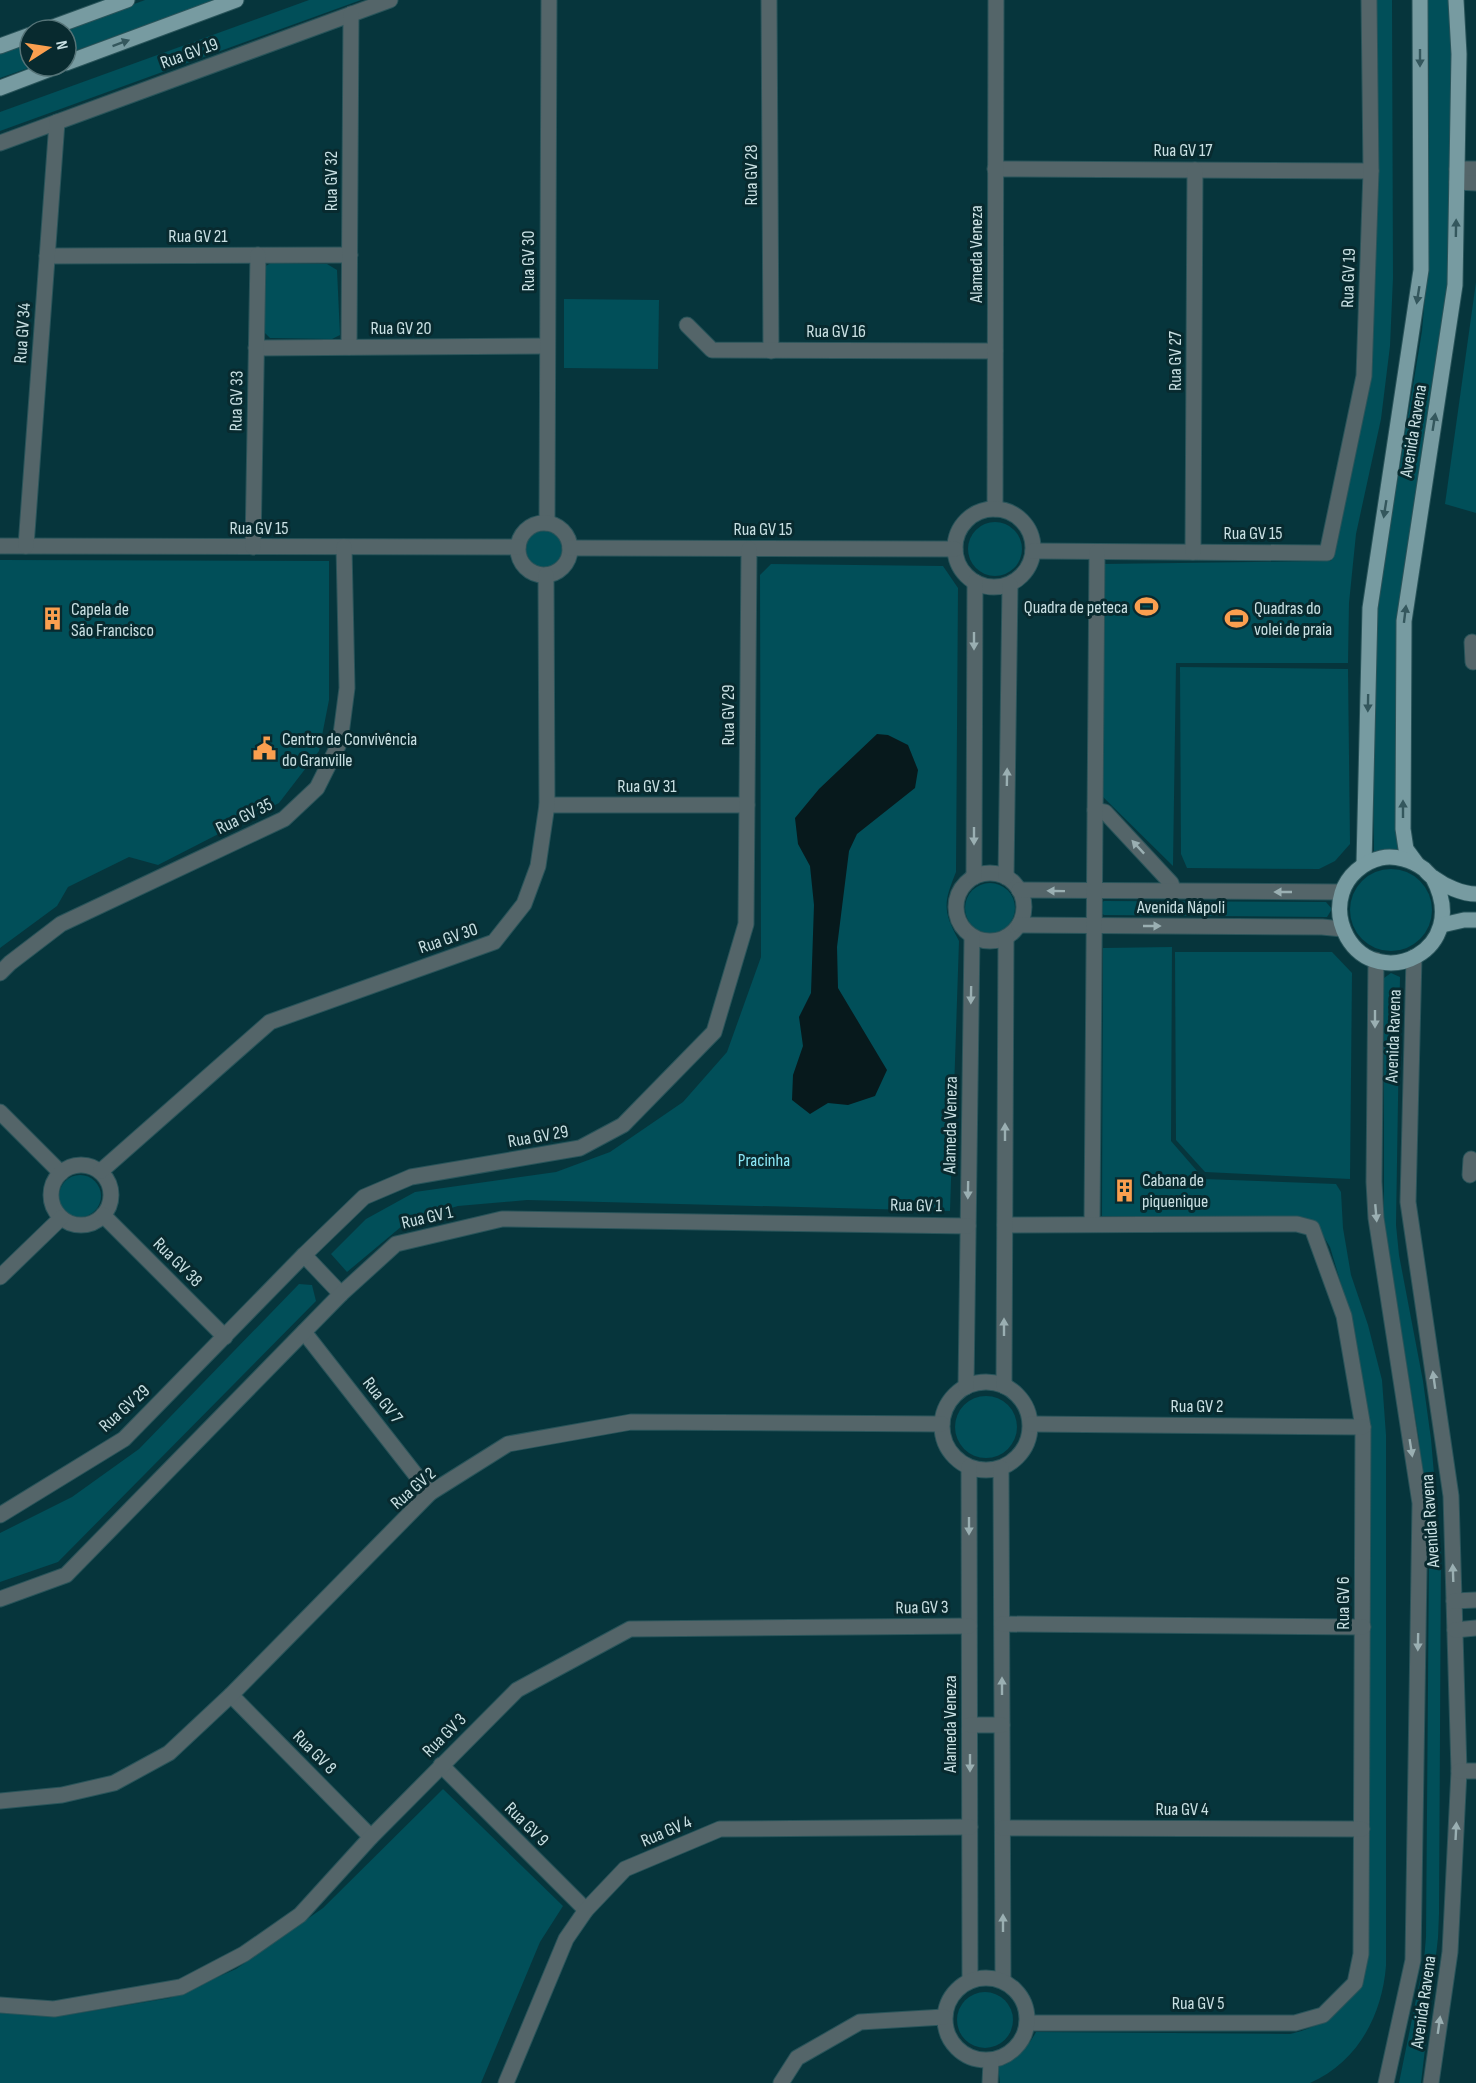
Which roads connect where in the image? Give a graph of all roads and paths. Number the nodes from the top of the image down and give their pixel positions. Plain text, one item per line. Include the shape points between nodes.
1 (127, 0) edge
2 (236, 0) edge
3 (390, 0) edge
4 (549, 0) edge
5 (770, 0) edge
6 (996, 0) edge
7 (1369, 0) edge
8 (1420, 0) edge
9 (1456, 0) edge
10 (351, 14) junction
11 (78, 18) edge
12 (18, 39) edge
13 (0, 46) edge
14 (78, 59) edge
15 (26, 78) edge
16 (0, 88) edge
17 (57, 122) junction
18 (0, 143) edge
19 (995, 169) junction
20 (1476, 169) edge
21 (1195, 170) junction
22 (1371, 171) junction
23 (1457, 175) junction
24 (1476, 183) edge
25 (258, 255) junction
26 (350, 255) junction
27 (47, 256) junction
28 (687, 325) dead end
29 (547, 346) junction
30 (256, 348) junction
31 (349, 348) junction
32 (771, 351) junction
33 (995, 351) junction
34 (995, 509) junction
35 (547, 523) junction
36 (0, 546) edge
37 (26, 546) junction
38 (253, 547) junction
39 (518, 547) junction
40 (344, 548) junction
41 (570, 548) junction
42 (749, 549) junction
43 (955, 549) junction
44 (1034, 551) junction
45 (1097, 552) junction
46 (1193, 552) junction
47 (1328, 553) joint
48 (546, 575) junction
49 (975, 582) junction
50 (1010, 585) junction
51 (1472, 642) dead end
52 (1473, 662) dead end
53 (747, 805) junction
54 (547, 806) junction
55 (1095, 810) junction
56 (1365, 864) junction
57 (1417, 864) junction
58 (974, 877) junction
59 (1006, 877) junction
60 (1433, 878) junction
61 (1019, 890) junction
62 (1094, 891) junction
63 (1174, 892) junction
64 (1342, 892) junction
65 (1476, 894) edge
66 (1476, 920) edge
67 (1019, 925) junction
68 (1442, 925) junction
69 (1094, 926) junction
70 (1343, 929) junction
71 (972, 937) junction
72 (1005, 938) junction
73 (1414, 957) junction
74 (1376, 960) junction
75 (0, 973) edge
76 (0, 1112) edge
77 (1471, 1159) dead end
78 (101, 1171) junction
79 (61, 1173) junction
80 (1470, 1175) dead end
81 (103, 1215) junction
82 (61, 1218) junction
83 (1092, 1224) junction
84 (1005, 1225) junction
85 (968, 1226) junction
86 (304, 1255) junction
87 (0, 1277) edge
88 (341, 1294) junction
89 (304, 1332) junction
90 (225, 1337) junction
91 (1004, 1386) junction
92 (966, 1387) junction
93 (942, 1424) junction
94 (1031, 1424) junction
95 (1363, 1427) junction
96 (969, 1467) junction
97 (1001, 1468) junction
98 (430, 1493) junction
99 (0, 1515) edge
100 (0, 1599) edge
101 (1476, 1600) edge
102 (1454, 1601) junction
103 (1002, 1623) junction
104 (969, 1626) junction
105 (1362, 1627) junction
106 (1476, 1628) edge
107 (1455, 1630) junction
108 (231, 1695) junction
109 (970, 1725) junction
110 (1002, 1725) junction
111 (441, 1766) junction
112 (1459, 1771) junction
113 (1476, 1771) edge
114 (0, 1801) edge
115 (970, 1827) junction
116 (1003, 1828) junction
117 (1362, 1829) junction
118 (371, 1837) junction
119 (586, 1910) junction
120 (970, 1981) junction
121 (1003, 1981) junction
122 (1355, 1983) joint
123 (0, 2005) edge
124 (944, 2017) junction
125 (1027, 2023) junction
126 (991, 2061) junction
127 (506, 2083) edge
128 (781, 2083) edge
129 (990, 2083) edge
130 (1386, 2083) edge
131 (1431, 2083) edge

1 - 11 main road
14 -> 2 main road
3 - 10 street, Rua GV 19
4 - 29 street, Rua GV 30
5 - 32 street, Rua GV 28
6 - 19 street, Alameda Veneza
7 - 22 street, Rua GV 19
8 -> 56 main road, Avenida Ravena via 1421,270 1370,608
9 - 23 main road, Avenida Ravena
10 - 17 street, Rua GV 19
10 - 26 street, Rua GV 32
12 - 13 main road
15 - 16 main road
17 - 18 street, Rua GV 19
17 - 27 street, Rua GV 34
19 - 21 street, Rua GV 17
19 - 33 street, Alameda Veneza
20 - 23 street
21 - 22 street, Rua GV 17
21 - 46 street, Rua GV 27
22 - 47 street, Rua GV 19 via 1364,376
23 - 24 street
57 -> 23 main road, Avenida Ravena via 1406,849 1403,829 1404,621 1455,285
25 - 26 street, Rua GV 21
25 - 27 street, Rua GV 21
25 - 30 street, Rua GV 33
26 - 31 street, Rua GV 32
27 - 37 street, Rua GV 34
28 - 32 street, Rua GV 16 via 712,350
29 - 31 street, Rua GV 20
29 - 35 street, Rua GV 30
30 - 31 street, Rua GV 20
30 - 38 street, Rua GV 33
32 - 33 street, Rua GV 16
33 - 34 street, Alameda Veneza
34 - 43 street via 971,516 962,525
34 - 44 street via 1019,517 1032,538
35 - 39 street via 528,529
35 - 41 street via 566,534
36 - 37 street, Rua GV 15
37 - 38 street, Rua GV 15
38 - 40 street, Rua GV 15
39 - 40 street, Rua GV 15
39 - 48 street via 526,568
40 - 75 street, Rua GV 35 via 347,688 339,742 317,788 284,819 61,924
41 - 42 street, Rua GV 15
41 - 48 street via 561,569
42 - 43 street, Rua GV 15
42 - 53 street, Rua GV 29
43 - 49 street via 961,568
44 - 45 street, Rua GV 15
44 - 50 street via 1026,571
45 - 46 street, Rua GV 15
45 - 55 street
46 - 47 street, Rua GV 15
48 - 54 street, Rua GV 30
49 - 50 street via 986,587
49 -> 58 street
59 -> 50 street
51 - 52 street
53 - 54 street, Rua GV 31
53 - 86 street, Rua GV 29 via 746,924 714,1032 623,1125 580,1148 411,1177 364,1197
54 - 78 street, Rua GV 30 via 538,866 524,904 494,942 270,1022
55 - 62 street
63 -> 55 street via 1171,883 1105,812
56 - 57 main road via 1382,858 1400,858
56 - 64 main road via 1347,881
57 - 60 main road
58 - 59 street
58 - 71 street via 959,891 956,901 958,921
59 - 61 street
60 - 65 main road via 1466,894
60 - 68 main road via 1443,901
62 -> 61 street, Avenida Nápoli
61 - 67 street via 1024,908
62 - 63 street, Avenida Nápoli
62 - 69 street
64 -> 63 street, Avenida Nápoli
64 - 70 main road via 1339,911
66 - 68 main road
67 - 69 street, Avenida Nápoli
67 - 72 street
68 - 73 main road via 1436,939
69 -> 70 street, Avenida Nápoli
69 - 83 street
70 - 74 main road via 1350,942
71 - 72 street via 994,942
71 -> 85 street, Alameda Veneza
84 -> 72 street
73 - 74 main road via 1402,962
102 -> 73 street, Avenida Ravena via 1451,1496 1408,1202
74 -> 130 street, Avenida Ravena via 1376,1218 1419,1503 1413,1960
76 - 79 street
77 - 80 street
78 - 79 street via 84,1165
78 - 81 street via 111,1194
79 - 82 street via 51,1194
81 - 82 street via 84,1225
81 - 90 street, Rua GV 38
82 - 87 street
83 - 84 street
83 - 95 street, Rua GV 6 via 1297,1224 1312,1228 1344,1316
91 -> 84 street
85 - 88 street, Rua GV 1 via 502,1219 396,1244
85 - 92 street, Alameda Veneza
86 - 88 street
86 - 90 street, Rua GV 29
88 - 89 street, Rua GV 1
89 - 98 street, Rua GV 7
89 - 100 street, Rua GV 1 via 66,1575
90 - 99 street, Rua GV 29 via 123,1439
91 - 92 street via 991,1382
91 - 94 street via 1023,1401
92 - 93 street via 949,1402
93 - 96 street via 949,1450
93 - 98 street, Rua GV 2 via 631,1422 508,1444
94 - 95 street, Rua GV 2
94 - 97 street via 1023,1451
95 - 105 street, Rua GV 6
96 - 97 street
96 -> 104 street, Alameda Veneza
97 - 103 street
98 - 108 street, Rua GV 2
101 - 102 street
102 - 107 street, Avenida Ravena
103 - 105 street
110 -> 103 street
104 - 109 street, Alameda Veneza
104 - 111 street, Rua GV 3 via 630,1629 517,1690
105 - 117 street, Rua GV 6
106 - 107 street
107 - 112 street, Avenida Ravena
108 - 114 street, Rua GV 2 via 169,1753 114,1783 62,1795
108 - 118 street, Rua GV 8
109 - 110 street
109 -> 115 street, Alameda Veneza
110 - 116 street
111 - 118 street, Rua GV 3
111 - 119 street, Rua GV 9
112 - 113 street
131 -> 112 street, Avenida Ravena via 1450,1953
115 - 119 street, Rua GV 4 via 720,1830 625,1869
115 - 120 street, Alameda Veneza
116 - 117 street, Rua GV 4
121 -> 116 street
117 - 122 street, Rua GV 6 via 1361,1954
118 - 123 street, Rua GV 3 via 300,1915 244,1954 181,1987 54,2009
119 - 127 street, Rua GV 4 via 566,1939
120 - 121 street
120 - 124 street via 952,1995
121 - 125 street via 1021,1998
122 - 125 street, Rua GV 5 via 1323,2015 1295,2023
124 - 126 street via 945,2029 957,2050 979,2061
124 - 128 street via 860,2022 797,2058
125 - 126 street via 1016,2048
126 - 129 street

